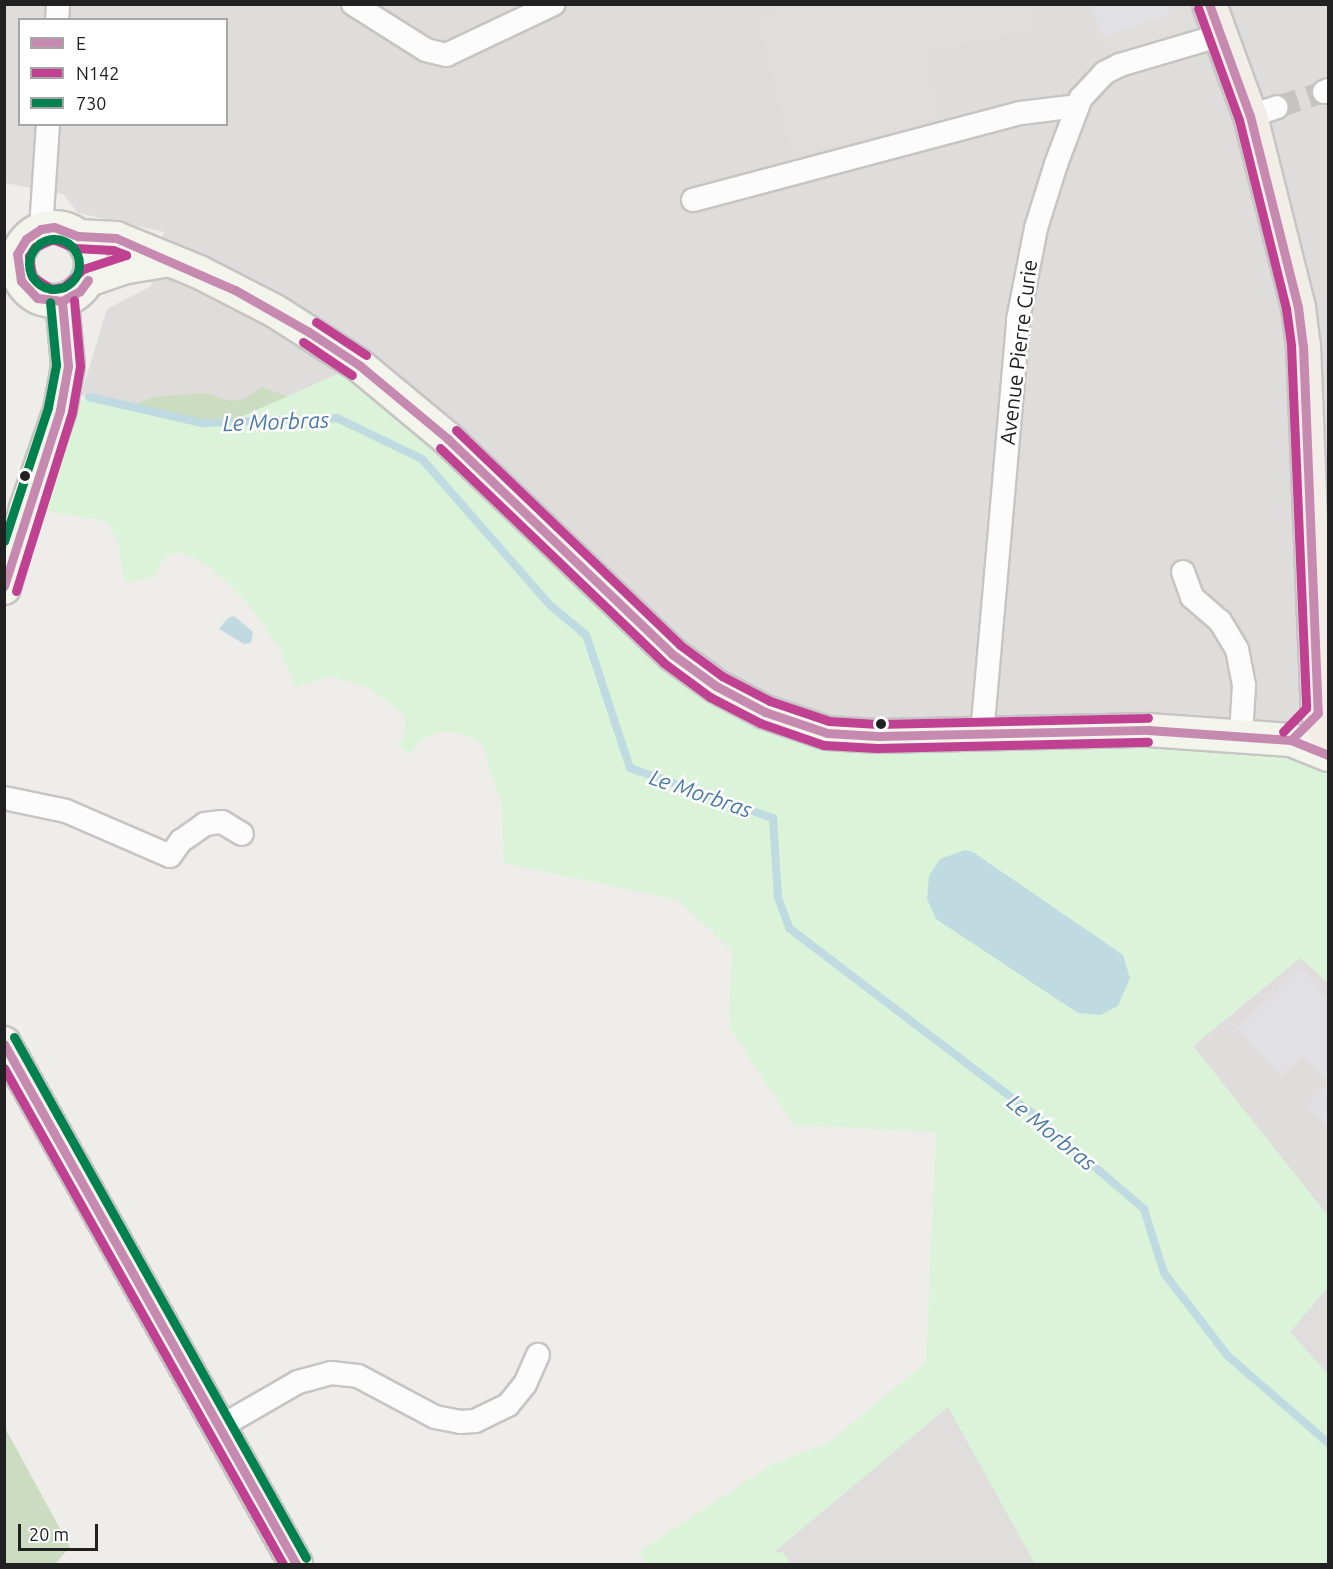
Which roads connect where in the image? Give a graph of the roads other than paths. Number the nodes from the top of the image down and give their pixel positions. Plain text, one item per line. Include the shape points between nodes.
1 (353, 4) edge
2 (554, 4) edge
3 (1209, 4) edge
4 (1221, 34) junction
5 (1077, 106) junction
6 (48, 126) edge
7 (693, 200) dead end
8 (41, 229) junction
9 (78, 236) junction
10 (11, 253) edge
11 (170, 260) junction
12 (88, 280) junction
13 (62, 301) junction
14 (1183, 572) dead end
15 (4, 588) edge
16 (1323, 727) edge
17 (982, 735) junction
18 (1241, 735) junction
19 (1291, 740) junction
20 (1329, 755) edge
21 (4, 798) edge
22 (242, 834) dead end
23 (4, 1043) edge
24 (538, 1355) dead end
25 (220, 1427) junction
26 (296, 1564) edge

1 - 2 street via 426,51 441,55 459,52
3 - 4 main road
4 - 5 street, Avenue Pierre Curie via 1109,70 1090,85
4 - 16 main road via 1264,112 1298,307
5 - 7 street via 1021,113
5 - 17 street, Avenue Pierre Curie via 1036,228 1018,320
6 - 8 street
8 - 9 street via 54,227
8 - 10 street
9 - 11 street via 116,238
9 - 12 street via 90,254
10 - 13 street via 28,291 49,302
11 - 12 street via 122,268
11 - 17 street via 274,311 359,365 448,439 672,654 716,686 765,712 827,733
12 - 13 street via 80,291
13 - 15 street via 68,366 60,410 26,508
14 - 18 street via 1198,606 1220,621 1237,649 1244,685
16 - 19 street
17 - 18 street via 1148,730
18 - 19 street
19 - 20 street
21 - 22 street via 66,810 170,856 181,841 205,824 222,822
23 - 25 street
24 - 25 street via 525,1384 508,1405 475,1421 435,1417 358,1376 331,1373 298,1382
25 - 26 street

